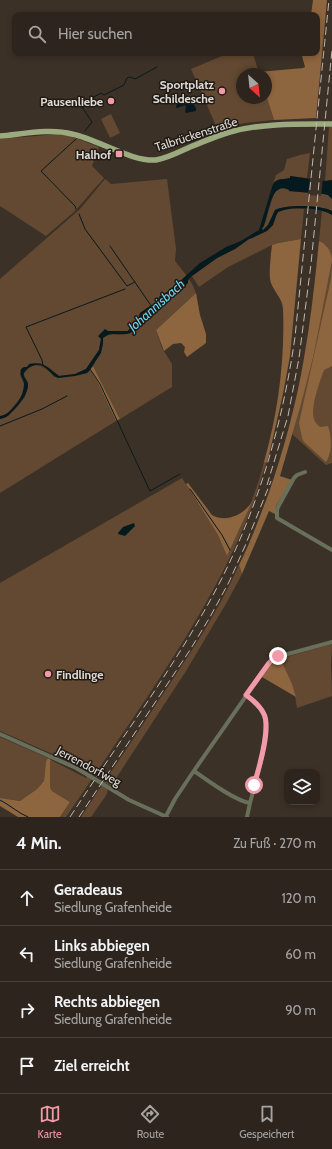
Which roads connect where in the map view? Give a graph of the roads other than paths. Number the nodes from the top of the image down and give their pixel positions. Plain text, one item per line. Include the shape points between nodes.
1 (332, 124) edge
2 (0, 136) edge
3 (304, 472) dead end
4 (332, 550) edge
5 (332, 642) edge
6 (246, 695) junction
7 (0, 734) edge
8 (194, 771) junction
9 (250, 803) junction
10 (166, 817) edge
11 (247, 817) edge

1 - 2 main road, Talbrückenstraße via 282,124 236,131 155,160 134,157 71,133
3 - 4 street via 294,478 278,507 277,518
5 - 6 street via 273,659
6 - 8 street
6 - 9 street via 262,712 266,726
7 - 10 street, Jerrendorfweg via 52,757 129,800
8 - 9 street via 235,797
8 - 10 street
9 - 11 street

